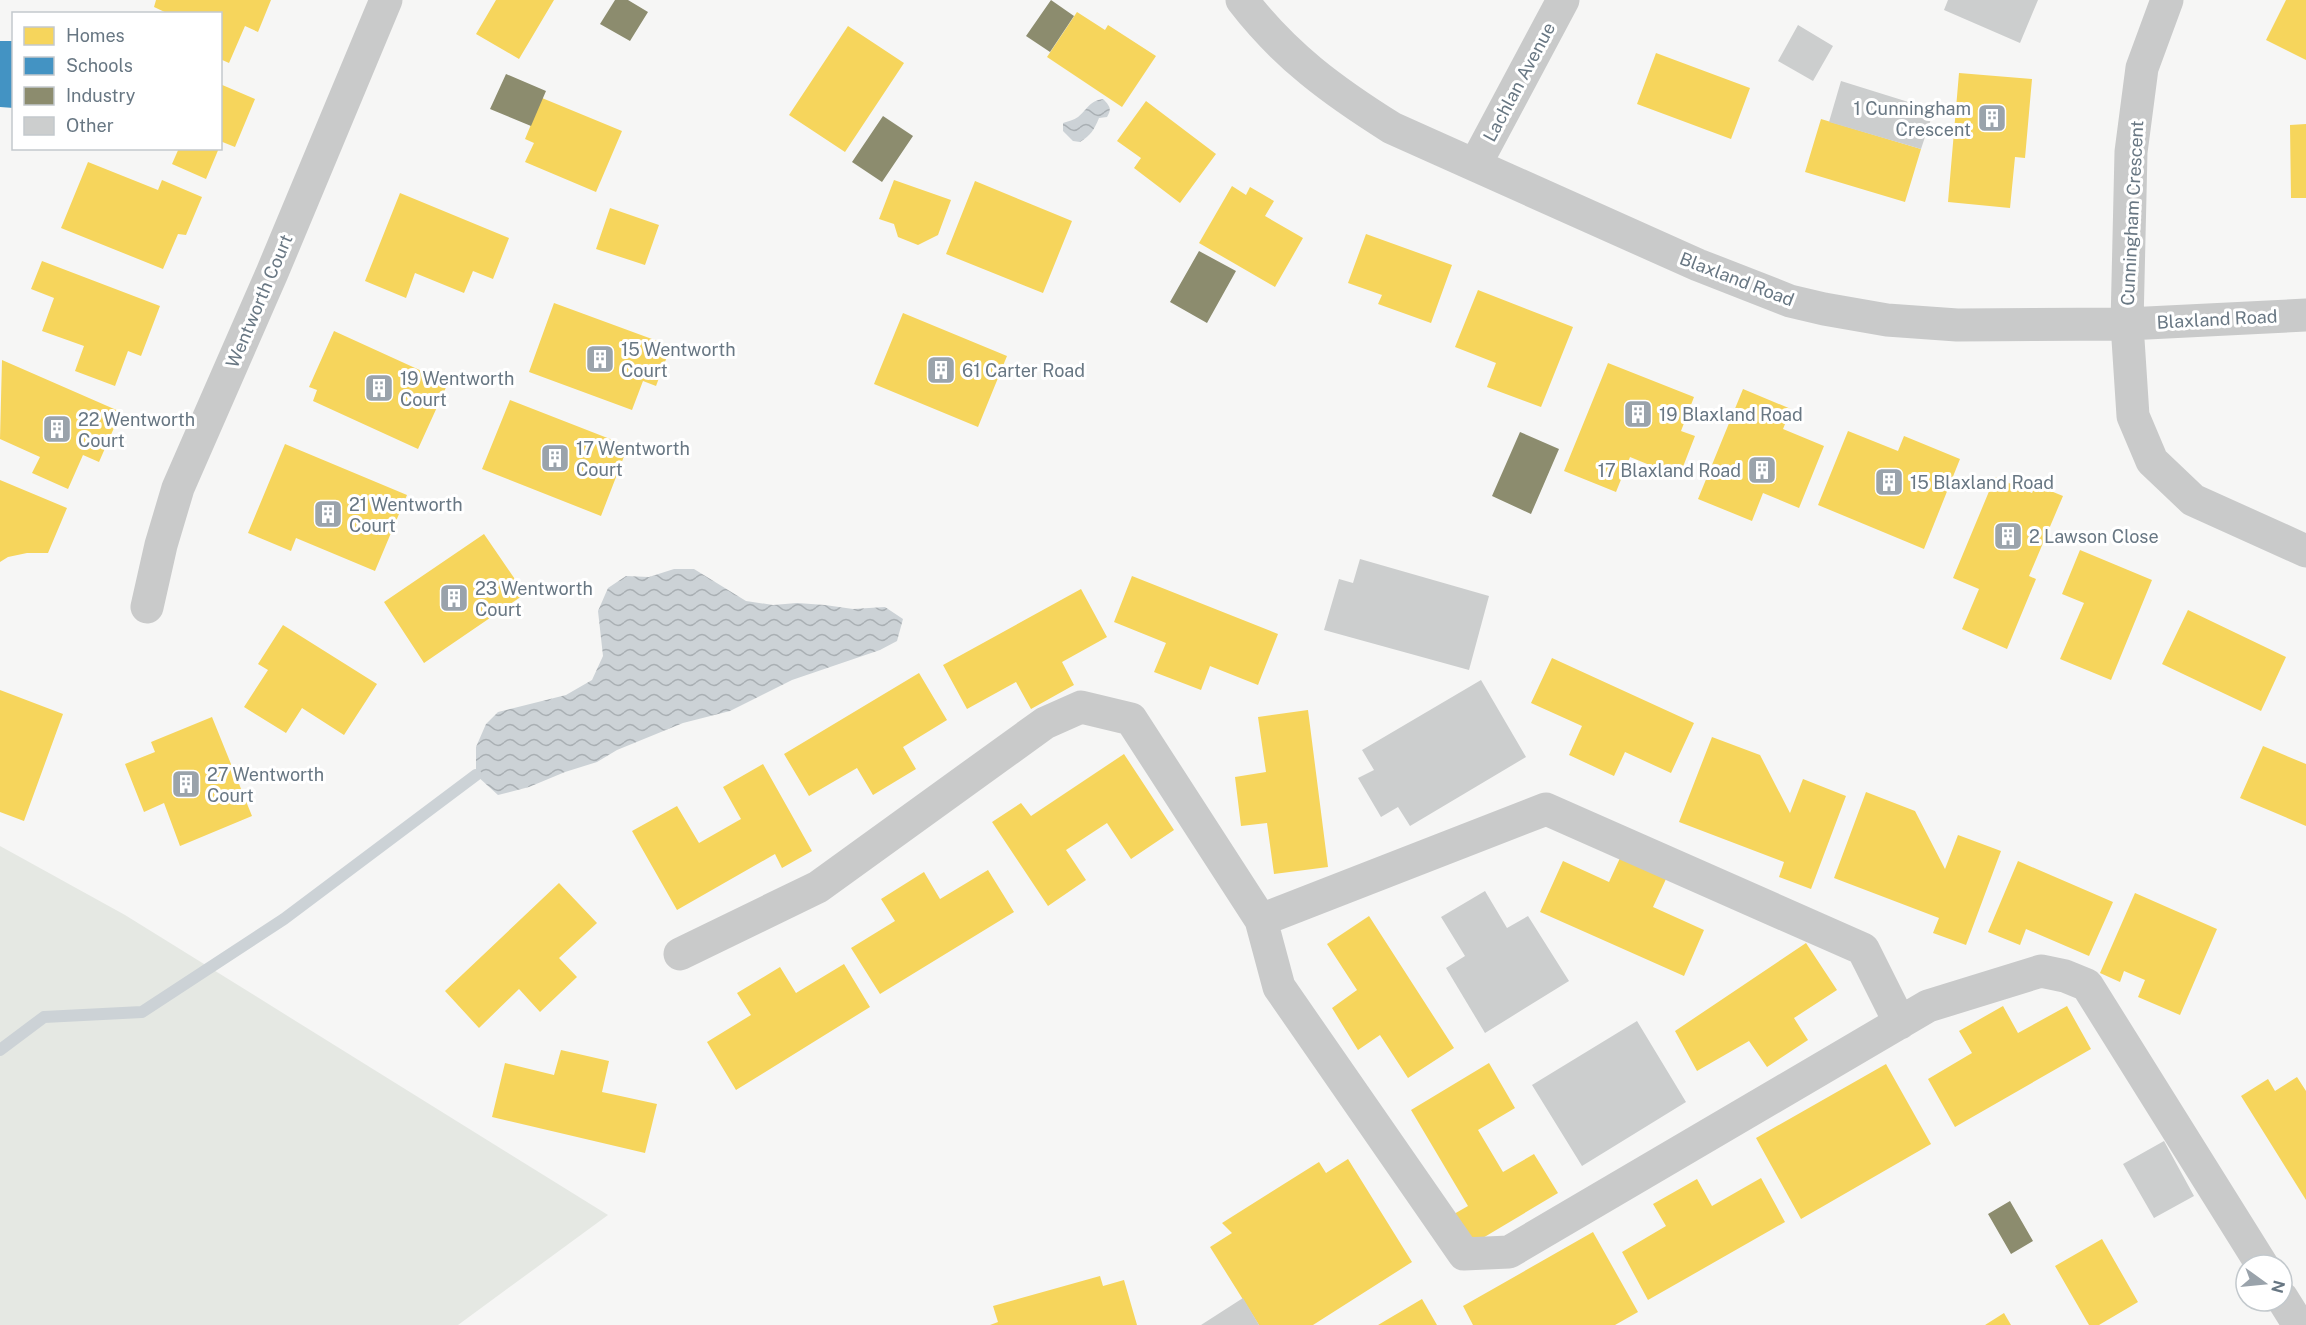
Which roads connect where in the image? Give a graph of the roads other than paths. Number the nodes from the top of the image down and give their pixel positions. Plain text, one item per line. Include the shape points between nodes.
1 (386, 0) edge
2 (1242, 0) edge
3 (1563, 0) edge
4 (2167, 0) edge
5 (1475, 165) junction
6 (2306, 315) edge
7 (2127, 324) junction
8 (2306, 551) edge
9 (147, 607) dead end
10 (1262, 920) junction
11 (680, 954) dead end
12 (1900, 1023) junction
13 (2254, 1253) edge

1 - 9 street, Wentworth Court via 178,488
2 - 5 street, Blaxland Road via 1307,70 1348,101 1392,128
3 - 5 street, Lachlan Avenue
4 - 7 street, Cunningham Crescent via 2142,68 2131,152
5 - 7 street, Blaxland Road via 1698,265 1813,306 1887,320 1957,325
6 - 7 street, Blaxland Road
7 - 8 street, Cunningham Crescent via 2133,416 2152,460 2193,500
10 - 11 street via 1131,719 1081,707 1045,723 818,887
10 - 12 street via 1546,809 1863,949
10 - 12 street via 1280,987 1464,1254 1509,1252
12 - 13 street via 1928,1006 2041,971 2065,975 2087,985

